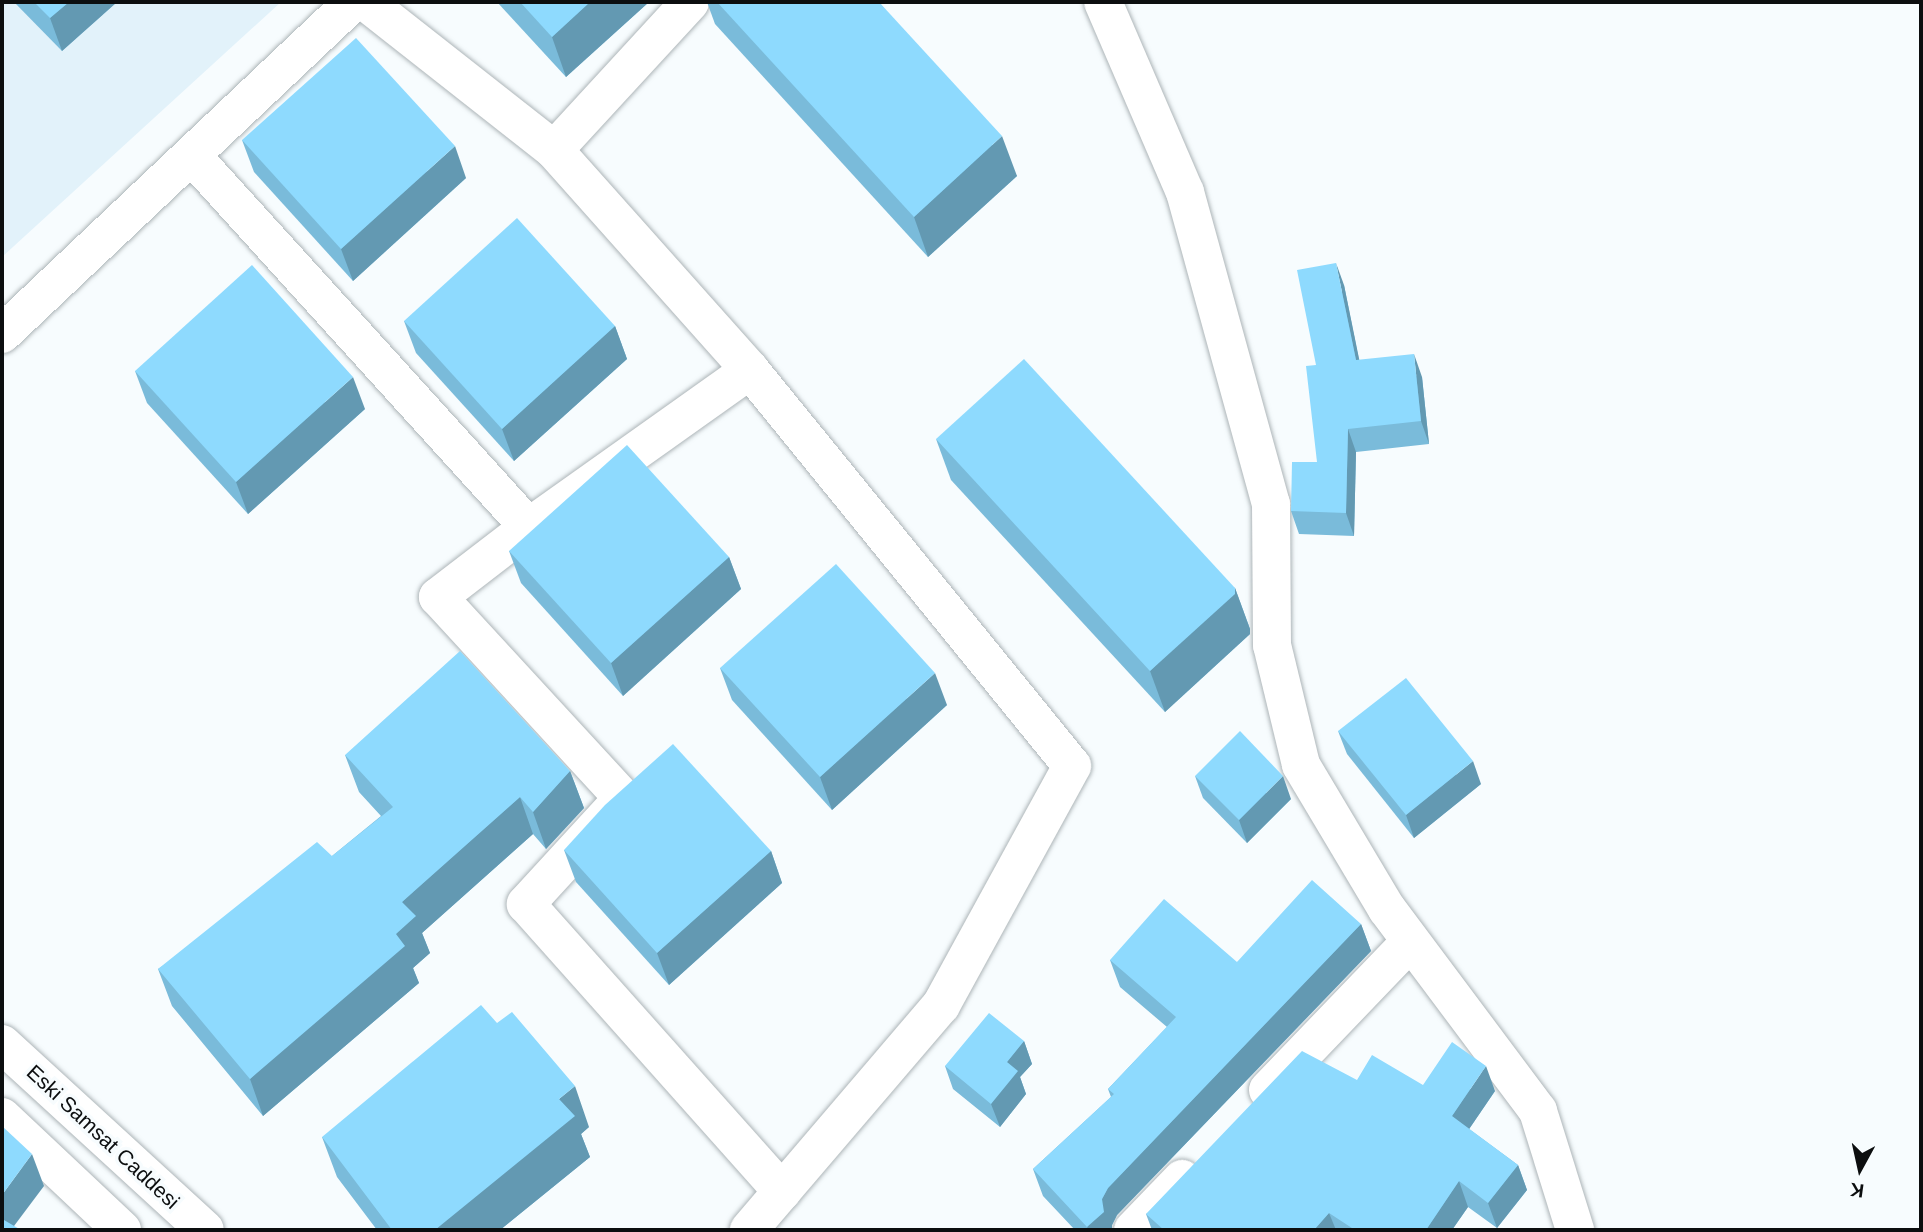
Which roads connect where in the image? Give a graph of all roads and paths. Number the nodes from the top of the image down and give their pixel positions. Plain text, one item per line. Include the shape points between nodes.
1 (352, 2) edge
2 (366, 2) edge
3 (690, 2) edge
4 (1103, 2) edge
5 (554, 150) junction
6 (193, 157) junction
7 (2, 334) edge
8 (750, 370) junction
9 (529, 527) junction
10 (1410, 942) junction
11 (2, 1044) edge
12 (2, 1117) edge
13 (1238, 1121) edge
14 (1209, 1151) edge
15 (782, 1191) junction
16 (122, 1230) edge
17 (205, 1230) edge
18 (749, 1230) edge
19 (1133, 1230) edge
20 (1575, 1230) edge

1 - 6 street
2 - 5 street
3 - 5 street
4 - 10 street via 1185,192 1271,504 1272,645 1301,765
5 - 8 street
6 - 7 street
6 - 9 street
8 - 9 street
8 - 15 street via 1072,766 941,1005
9 - 15 street via 438,597 623,797 526,904
10 - 13 street
10 - 20 street via 1538,1111
11 - 17 street, Eski Samsat Caddesi
12 - 16 street
14 - 19 street
15 - 18 street

